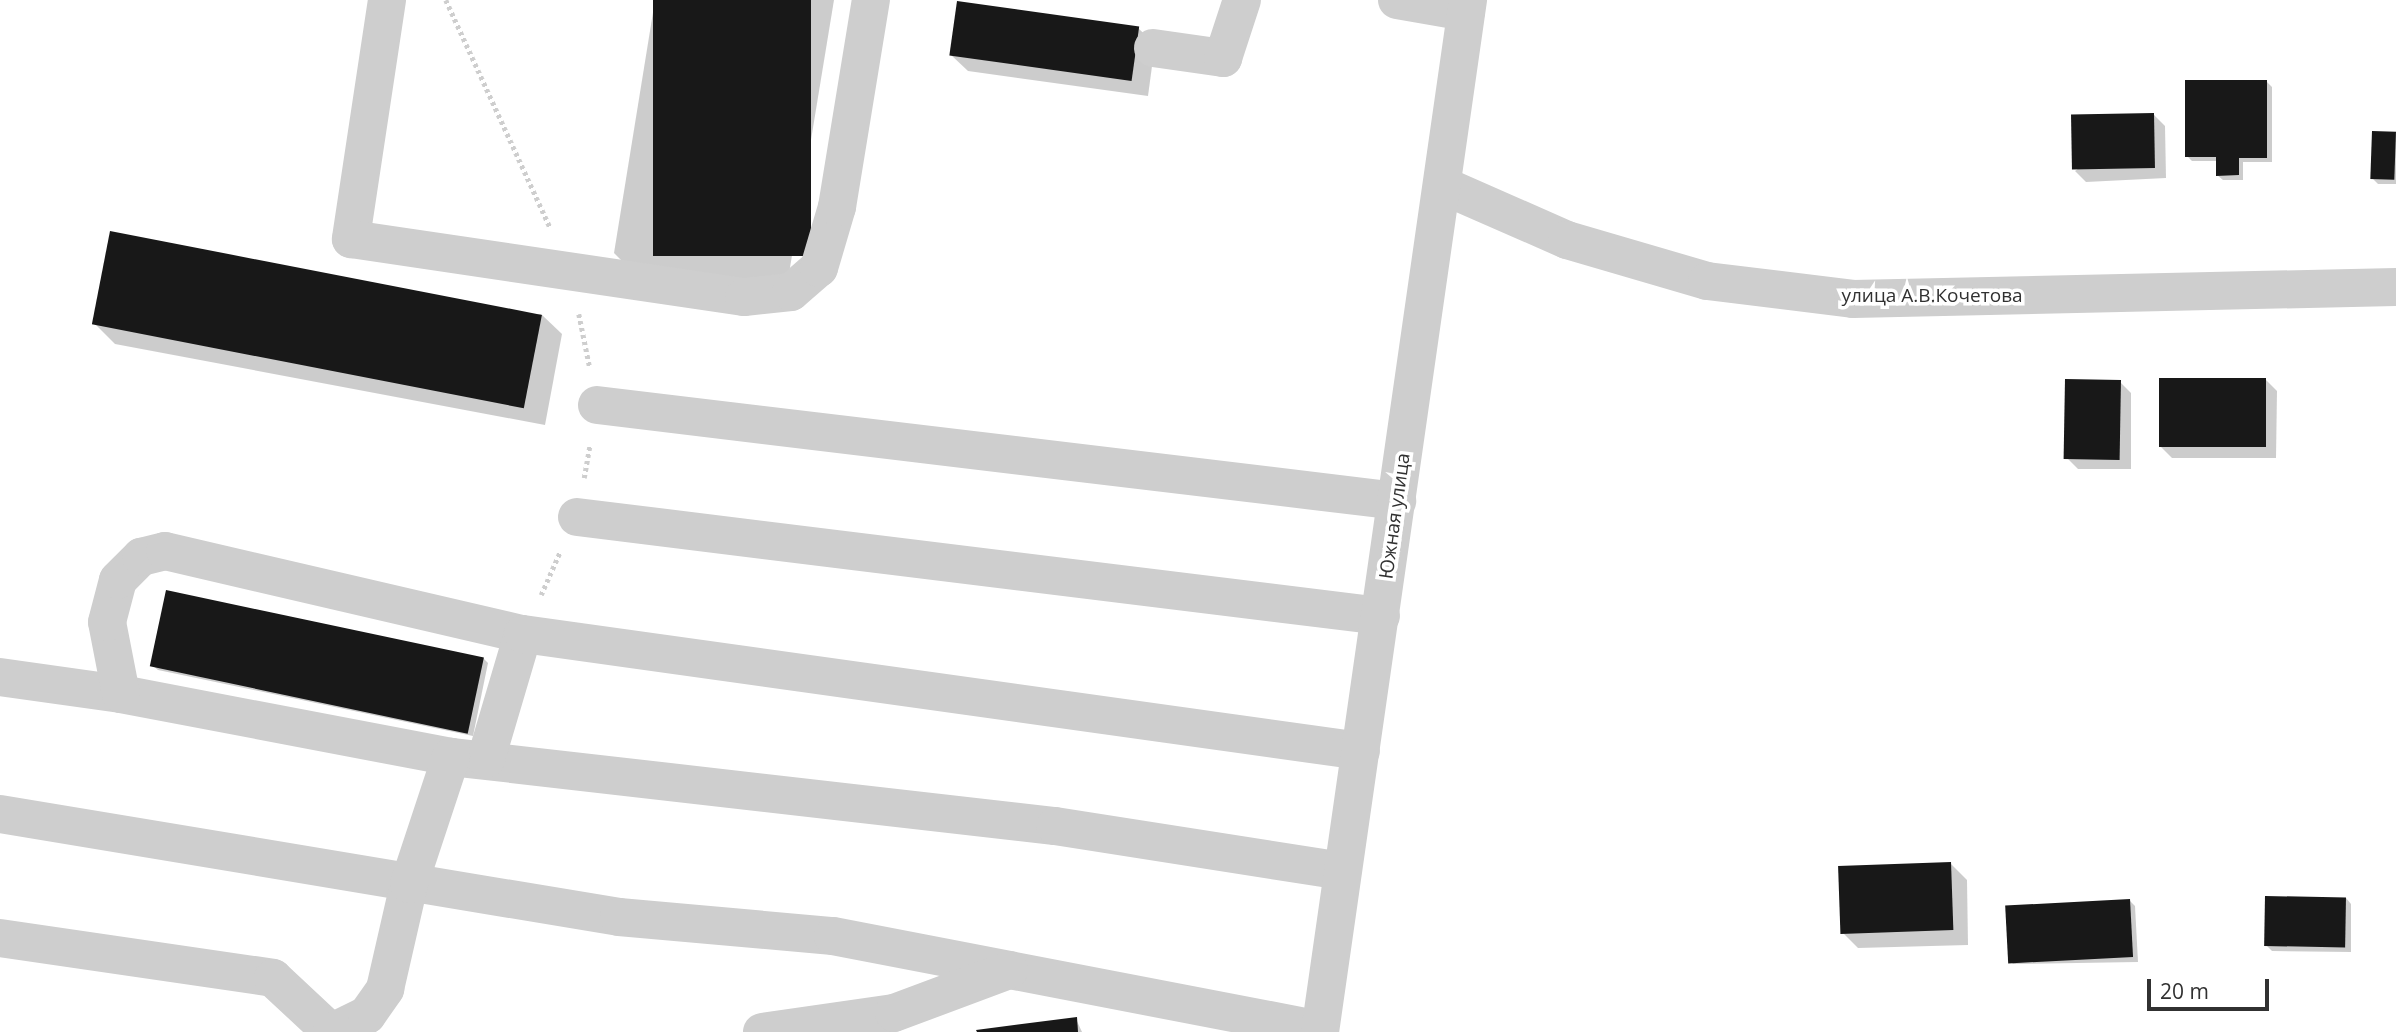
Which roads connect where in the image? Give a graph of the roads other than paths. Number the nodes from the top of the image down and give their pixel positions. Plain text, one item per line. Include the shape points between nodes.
1 (387, 0) edge
2 (871, 0) edge
3 (1242, 0) edge
4 (1397, 0) edge
5 (1467, 6) edge
6 (1153, 48) dead end
7 (1444, 186) junction
8 (2396, 287) edge
9 (597, 405) road end
10 (1397, 501) junction
11 (577, 517) road end
12 (1381, 616) junction
13 (523, 634) junction
14 (0, 677) edge
15 (121, 694) junction
16 (1361, 751) junction
17 (468, 758) junction
18 (0, 814) edge
19 (1343, 871) junction
20 (409, 884) junction
21 (0, 938) edge
22 (1009, 970) junction
23 (1320, 1031) edge
24 (331, 1032) edge
25 (762, 1032) edge

1 - 2 street via 351,239 744,297 792,292 819,268 837,207
3 - 6 street via 1223,58
4 - 5 street
5 - 7 street, Южная улица
7 - 8 street, улица А.В.Кочетова via 1567,240 1707,281 1853,299
7 - 10 street, Южная улица
9 - 10 street
10 - 12 street, Южная улица
11 - 12 street
12 - 16 street, Южная улица
13 - 15 street via 165,551 141,556 118,580 107,622
13 - 16 street
13 - 17 street
14 - 15 street
15 - 17 street
16 - 19 street, Южная улица
17 - 19 street via 1055,826
17 - 20 street
18 - 20 street
19 - 23 street, Южная улица
20 - 22 street via 619,917 833,936
20 - 24 street via 385,989 367,1015
21 - 24 street via 273,978
22 - 23 street
22 - 25 street via 894,1013

